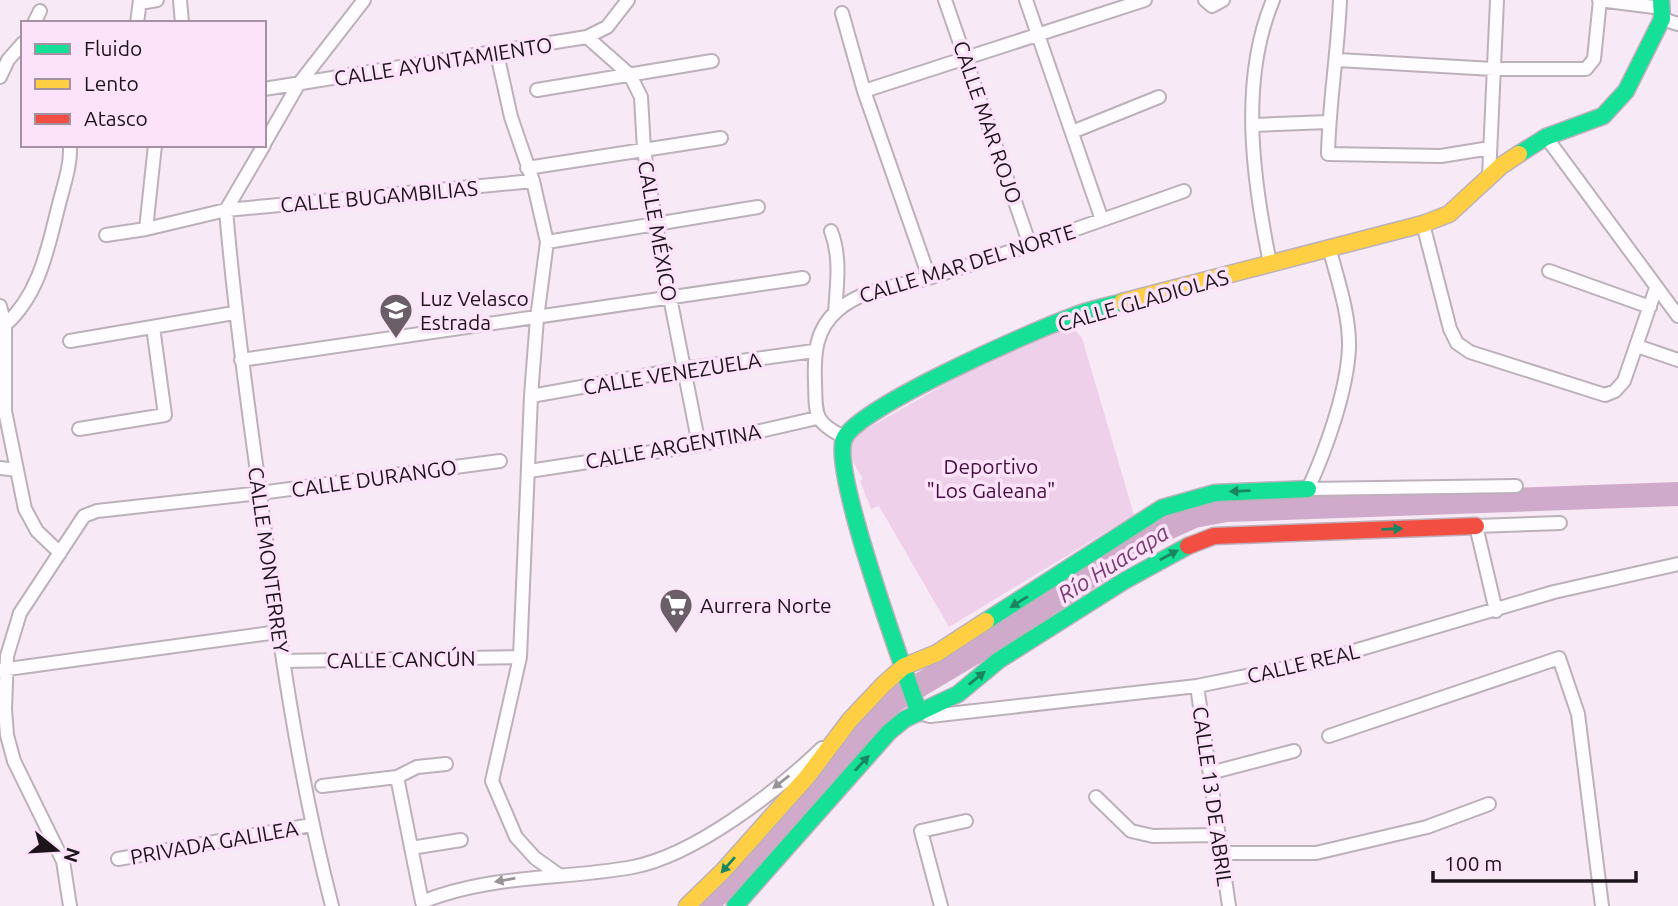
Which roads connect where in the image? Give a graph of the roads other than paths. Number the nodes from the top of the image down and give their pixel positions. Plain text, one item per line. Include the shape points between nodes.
1 (157, 0) edge
2 (180, 0) edge
3 (364, 0) edge
4 (628, 0) edge
5 (946, 0) edge
6 (1026, 0) edge
7 (1145, 0) edge
8 (1205, 0) edge
9 (1223, 0) edge
10 (1273, 0) edge
11 (1340, 0) edge
12 (1497, 0) edge
13 (1599, 0) edge
14 (140, 1) edge
15 (842, 13) dead end
16 (1666, 13) edge
17 (137, 21) edge
18 (183, 21) edge
19 (1040, 36) junction
20 (587, 37) junction
21 (21, 45) edge
22 (497, 54) junction
23 (967, 59) junction
24 (1338, 60) junction
25 (712, 61) dead end
26 (1493, 69) junction
27 (630, 75) junction
28 (0, 77) edge
29 (299, 85) junction
30 (266, 89) edge
31 (537, 90) dead end
32 (864, 91) junction
33 (1159, 97) dead end
34 (1328, 122) junction
35 (1254, 125) junction
36 (1072, 132) junction
37 (1546, 137) junction
38 (721, 138) dead end
39 (266, 142) edge
40 (70, 147) edge
41 (155, 147) edge
42 (263, 147) edge
43 (1490, 148) junction
44 (644, 150) junction
45 (527, 168) junction
46 (1489, 177) junction
47 (533, 181) junction
48 (1184, 191) dead end
49 (758, 207) dead end
50 (226, 210) junction
51 (1102, 220) junction
52 (1423, 224) junction
53 (656, 226) junction
54 (146, 229) junction
55 (831, 231) dead end
56 (106, 235) dead end
57 (547, 242) junction
58 (1030, 245) junction
59 (1329, 247) junction
60 (1270, 264) junction
61 (1549, 271) dead end
62 (803, 278) dead end
63 (929, 278) junction
64 (1656, 288) junction
65 (671, 298) junction
66 (0, 306) edge
67 (1650, 307) junction
68 (835, 312) junction
69 (234, 313) junction
70 (1678, 316) edge
71 (537, 318) junction
72 (5, 325) junction
73 (153, 327) junction
74 (70, 341) dead end
75 (1637, 346) junction
76 (814, 351) junction
77 (241, 360) junction
78 (1678, 360) edge
79 (682, 369) junction
80 (531, 396) junction
81 (817, 418) junction
82 (79, 429) dead end
83 (844, 437) junction
84 (699, 445) junction
85 (500, 461) dead end
86 (0, 468) edge
87 (17, 470) junction
88 (529, 471) junction
89 (1516, 486) dead end
90 (1308, 489) junction
91 (260, 493) junction
92 (1560, 523) dead end
93 (1476, 526) junction
94 (60, 553) junction
95 (1678, 565) edge
96 (1496, 611) junction
97 (278, 632) junction
98 (520, 657) junction
99 (283, 661) junction
100 (3, 670) edge
101 (904, 670) junction
102 (1197, 686) junction
103 (918, 709) junction
104 (850, 720) junction
105 (1329, 736) dead end
106 (1294, 751) dead end
107 (446, 764) dead end
108 (1210, 773) junction
109 (397, 777) junction
110 (322, 786) dead end
111 (1096, 797) dead end
112 (1489, 804) dead end
113 (966, 821) dead end
114 (311, 825) junction
115 (1217, 835) junction
116 (461, 840) dead end
117 (411, 848) junction
118 (1219, 853) junction
119 (118, 859) dead end
120 (559, 875) junction
121 (420, 904) edge
122 (70, 906) edge
123 (332, 906) edge
124 (687, 906) edge
125 (736, 906) edge
126 (941, 906) edge
127 (1229, 906) edge
128 (1602, 906) edge

1 - 14 street
2 - 18 street
3 - 29 street
4 - 20 street via 607,27
5 - 23 street, CALLE MAR ROJO
6 - 19 street
7 - 19 street
8 - 9 street via 1212,6
10 - 35 street via 1260,31
11 - 24 street
12 - 26 street
13 - 16 street
13 - 26 street via 1594,59 1586,69
14 - 17 street
15 - 32 street
16 - 37 main road, CALLE GLADIOLAS via 1626,91 1603,116
19 - 23 street
19 - 36 street
20 - 22 street, CALLE AYUNTAMIENTO
20 - 27 street, CALLE MÉXICO
21 - 28 street
22 - 29 street, CALLE AYUNTAMIENTO
22 - 45 street
23 - 32 street
23 - 58 street, CALLE MAR ROJO
24 - 26 street
24 - 34 street
25 - 27 street
26 - 43 street
27 - 31 street
27 - 44 street, CALLE MÉXICO via 641,97
29 - 30 street, CALLE AYUNTAMIENTO
29 - 39 street
32 - 63 street
33 - 36 street
34 - 35 street
34 - 43 street via 1328,155 1441,156
35 - 60 street via 1257,200
36 - 51 street
37 - 46 main road, CALLE GLADIOLAS
37 - 64 street
38 - 44 street
40 - 72 street via 68,175 40,275 23,307
41 - 54 street
42 - 50 street
43 - 46 street
44 - 45 street
44 - 53 street, CALLE MÉXICO
45 - 47 street
46 - 52 main road, CALLE GLADIOLAS via 1449,214
47 - 50 street, CALLE BUGAMBILIAS
47 - 57 street
48 - 51 street, CALLE MAR DEL NORTE
49 - 53 street
50 - 54 street, CALLE BUGAMBILIAS
50 - 69 street, CALLE MONTERREY
51 - 58 street, CALLE MAR DEL NORTE
52 - 59 main road, CALLE GLADIOLAS
52 - 75 street via 1450,329 1457,343 1470,352 1605,395 1624,382
53 - 57 street
53 - 65 street, CALLE MÉXICO
54 - 56 street, CALLE BUGAMBILIAS
55 - 68 street via 837,246
57 - 71 street
58 - 63 street, CALLE MAR DEL NORTE
59 - 60 main road, CALLE GLADIOLAS
59 - 90 street via 1349,349 1332,433
60 - 83 main road, CALLE GLADIOLAS via 1072,316 925,383 859,421
61 - 67 street
62 - 65 street
63 - 68 street, CALLE MAR DEL NORTE via 854,297
64 - 67 street
64 - 70 street
65 - 71 street
65 - 79 street, CALLE MÉXICO
66 - 72 street
67 - 75 street
68 - 76 street
69 - 73 street
69 - 77 street, CALLE MONTERREY
71 - 77 street
71 - 80 street
72 - 87 street via 5,411
73 - 74 street
73 - 82 street via 165,415
75 - 78 street
76 - 79 street, CALLE VENEZUELA
76 - 81 street
77 - 91 street, CALLE MONTERREY
79 - 80 street, CALLE VENEZUELA
79 - 84 street, CALLE MÉXICO
80 - 88 street
81 - 83 street
81 - 84 street, CALLE ARGENTINA
83 - 101 main road via 841,454 863,547
84 - 88 street, CALLE ARGENTINA
85 - 91 street, CALLE DURANGO
86 - 87 street
87 - 94 street via 25,509 37,531
88 - 98 street
89 - 90 street
90 -> 101 main road via 1213,493 1186,497 1161,508
91 - 94 street, CALLE DURANGO via 90,512
91 - 97 street, CALLE MONTERREY
92 - 93 street
93 - 96 street
103 -> 93 main road via 958,694 999,660 1124,581 1173,552 1214,536
94 - 100 street, CALLE DURANGO via 20,612
95 - 96 street, CALLE REAL
96 - 102 street, CALLE REAL via 1320,661
97 - 99 street, CALLE MONTERREY
97 - 100 street
98 - 99 street, CALLE CANCÚN
98 - 120 street via 492,781 516,836 535,858
99 - 114 street, CALLE MONTERREY
100 - 122 street, CALLE DURANGO via 7,735 14,761 64,861
101 - 103 main road
101 - 104 main road
102 - 103 street, CALLE REAL via 930,716
102 - 108 street, CALLE 13 DE ABRIL
125 -> 103 main road via 889,733
104 -> 120 street via 750,806 675,854 635,866
104 -> 124 main road via 807,777
105 - 128 street via 1559,658 1578,714
106 - 108 street
107 - 109 street via 418,767
108 - 115 street, CALLE 13 DE ABRIL
109 - 110 street
109 - 117 street
111 - 115 street via 1131,831 1153,836
112 - 118 street via 1427,827 1316,853
113 - 126 street via 921,831
114 - 119 street, PRIVADA GALILEA
114 - 123 street, CALLE MONTERREY
115 - 118 street, CALLE 13 DE ABRIL
116 - 117 street
117 - 121 street
118 - 127 street, CALLE 13 DE ABRIL
120 -> 121 street via 511,878 444,893

